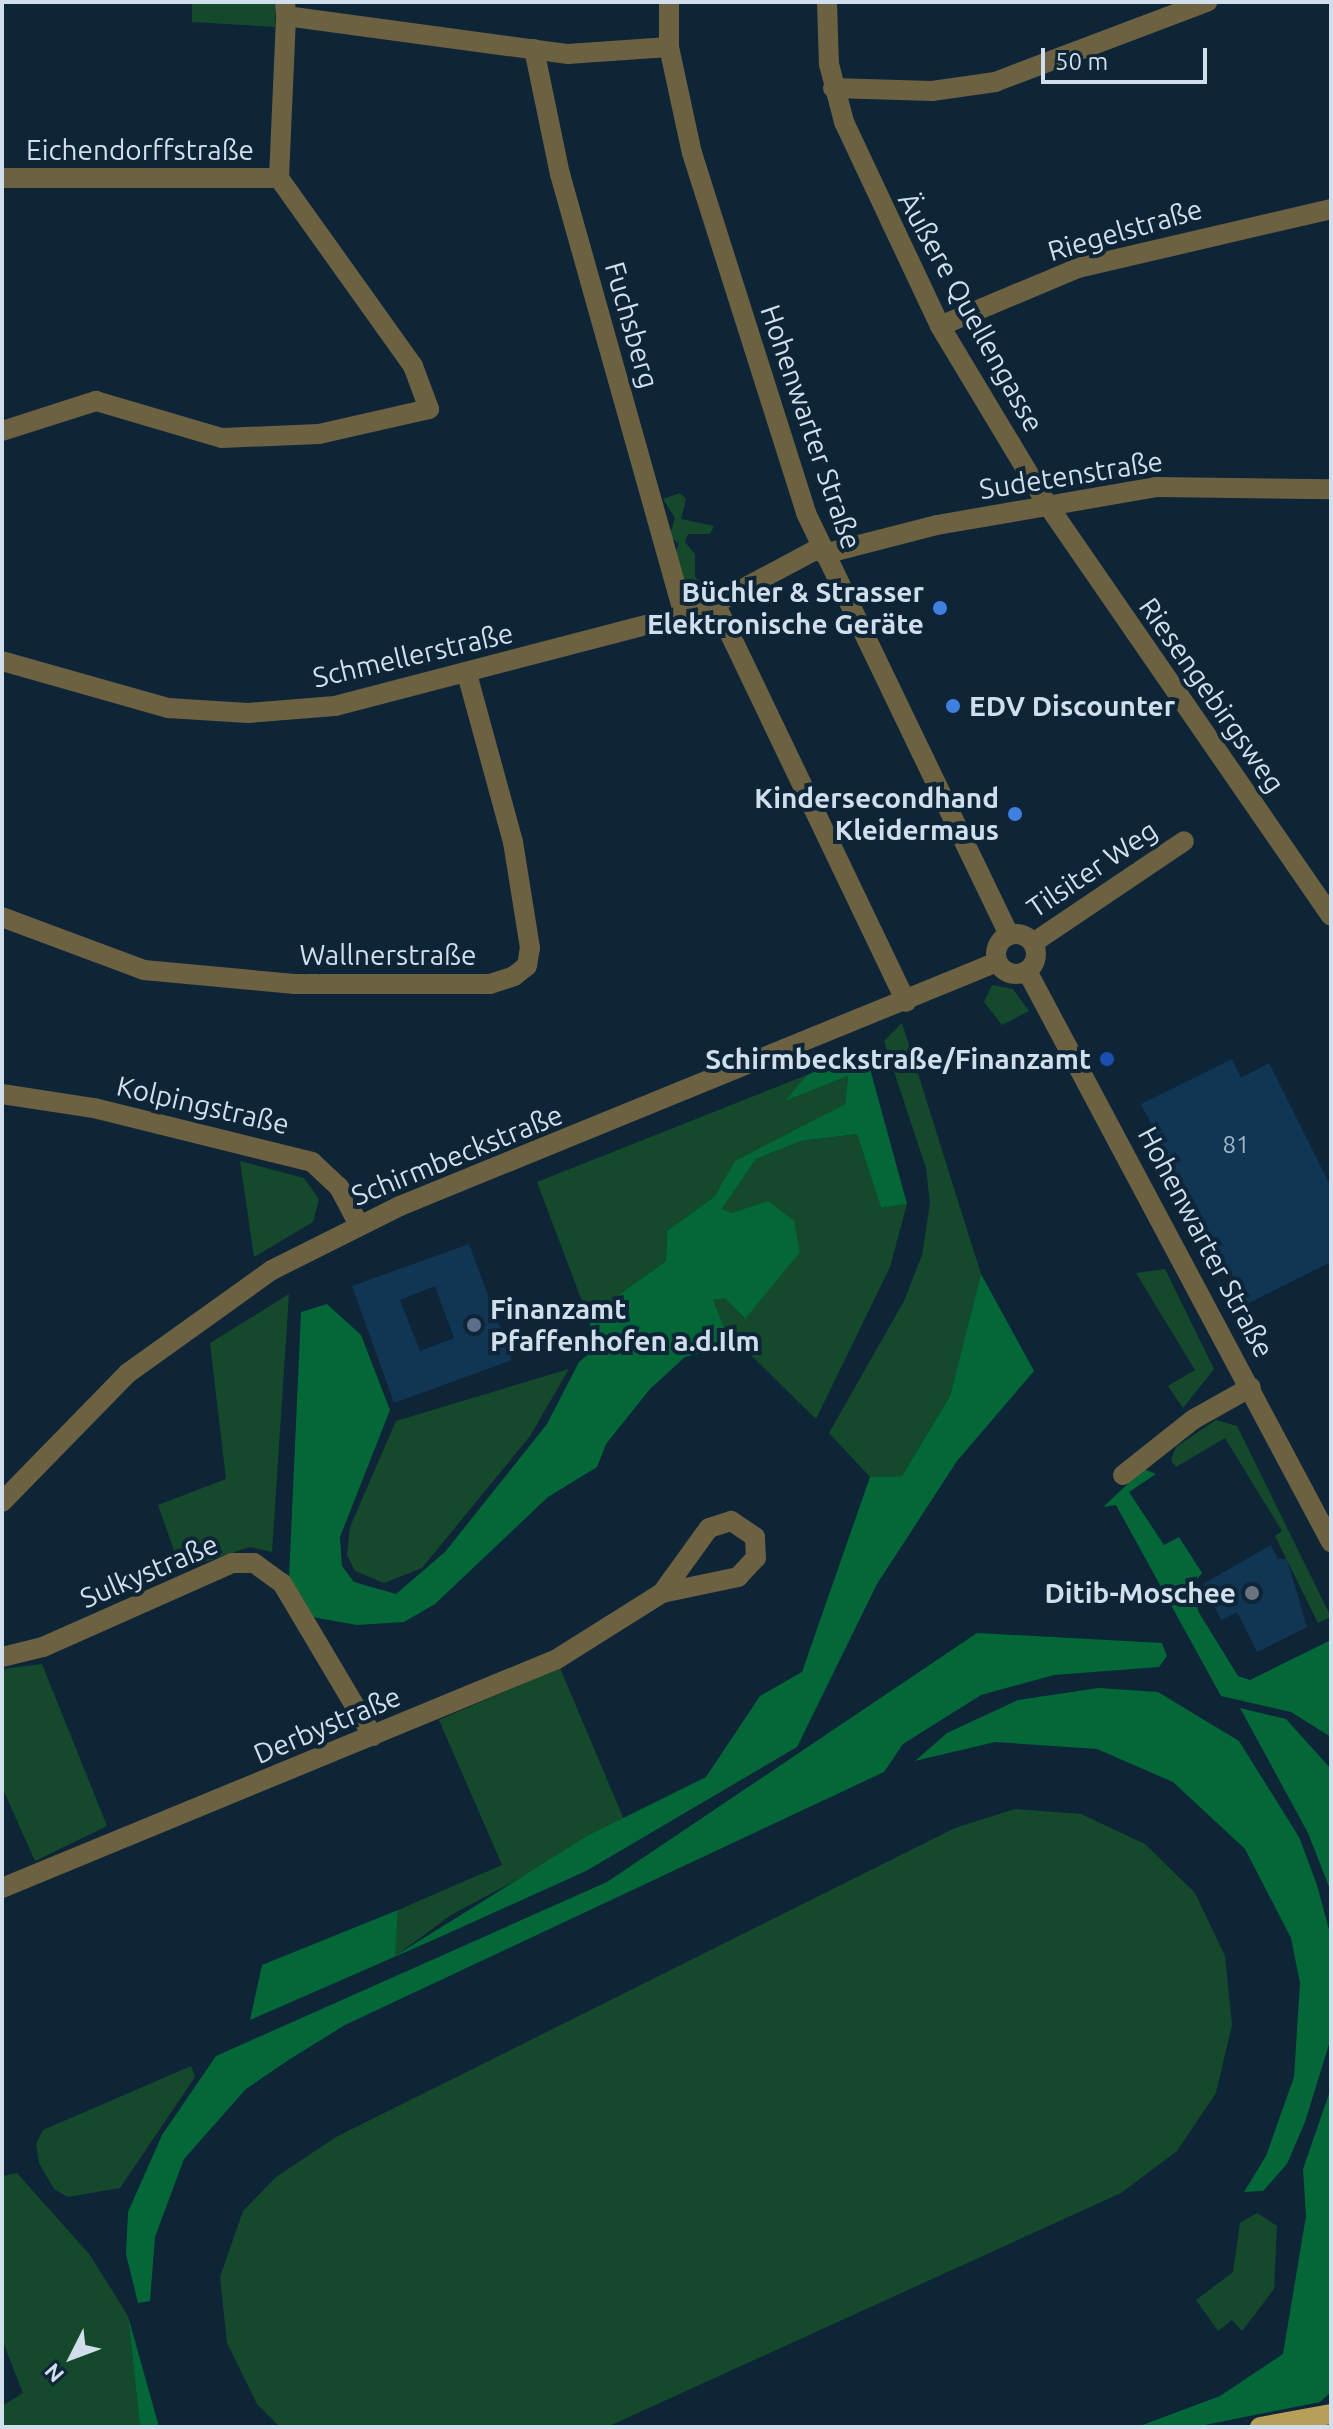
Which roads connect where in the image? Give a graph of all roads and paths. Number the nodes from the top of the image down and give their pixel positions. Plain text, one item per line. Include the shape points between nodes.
1 (669, 2) edge
2 (827, 2) edge
3 (1207, 2) edge
4 (286, 9) edge
5 (669, 47) junction
6 (534, 49) junction
7 (833, 88) junction
8 (2, 178) edge
9 (279, 178) junction
10 (1331, 209) edge
11 (940, 326) junction
12 (2, 431) edge
13 (1331, 489) edge
14 (1047, 504) junction
15 (822, 550) junction
16 (716, 605) junction
17 (684, 614) junction
18 (2, 661) edge
19 (467, 674) junction
20 (1184, 841) dead end
21 (1331, 916) edge
22 (2, 917) edge
23 (1009, 935) junction
24 (1033, 943) junction
25 (997, 962) junction
26 (1027, 971) junction
27 (906, 1002) junction
28 (2, 1094) edge
29 (359, 1225) junction
30 (1251, 1387) junction
31 (1123, 1475) dead end
32 (2, 1502) edge
33 (1331, 1542) edge
34 (662, 1593) junction
35 (2, 1657) edge
36 (373, 1736) junction
37 (2, 1888) edge
38 (1331, 2414) edge
39 (1260, 2427) edge

1 - 5 street, Hohenwarter Straße
2 - 7 street, Äußere Quellengasse
3 - 7 street via 995,82 932,91
4 - 6 street
4 - 9 street, Eichendorffstraße
5 - 6 street via 596,55
5 - 15 street, Hohenwarter Straße via 692,153
6 - 17 street, Fuchsberg via 560,174
7 - 11 street, Äußere Quellengasse via 878,203
8 - 9 street, Eichendorffstraße
9 - 12 street, Eichendorffstraße via 395,340 429,409 410,418 319,434 222,438 96,401
10 - 11 street, Riegelstraße via 1078,268
11 - 14 street, Äußere Quellengasse
13 - 14 street, Sudetenstraße via 1156,487
14 - 15 street, Sudetenstraße
14 - 21 street, Riesengebirgsweg
15 - 16 street, Schmellerstraße
15 - 23 street, Hohenwarter Straße
16 - 17 street, Schmellerstraße
16 - 27 street
17 - 19 street, Schmellerstraße
18 - 19 street, Schmellerstraße via 127,701 248,713 335,706
19 - 22 street, Wallnerstraße via 513,842 530,948 527,966 514,976 490,984 294,984 144,970
20 - 24 street, Tilsiter Weg
23 - 24 street
23 - 25 street via 997,945
24 - 26 street via 1035,958
25 - 26 street via 1009,973
25 - 27 street, Schirmbeckstraße
26 - 30 street, Hohenwarter Straße
27 - 29 street, Schirmbeckstraße
28 - 29 street, Kolpingstraße via 94,1108 312,1162 339,1187
29 - 32 street, Schirmbeckstraße via 251,1282 173,1337 93,1405
30 - 31 street via 1194,1419
30 - 33 street, Hohenwarter Straße
34 - 34 street, Derbystraße via 745,1573 756,1558 755,1537 731,1521 709,1528
34 - 36 street, Derbystraße via 557,1659
35 - 36 street, Sulkystraße via 43,1647 233,1563 254,1563 282,1583
36 - 37 street, Derbystraße
38 - 39 main road

